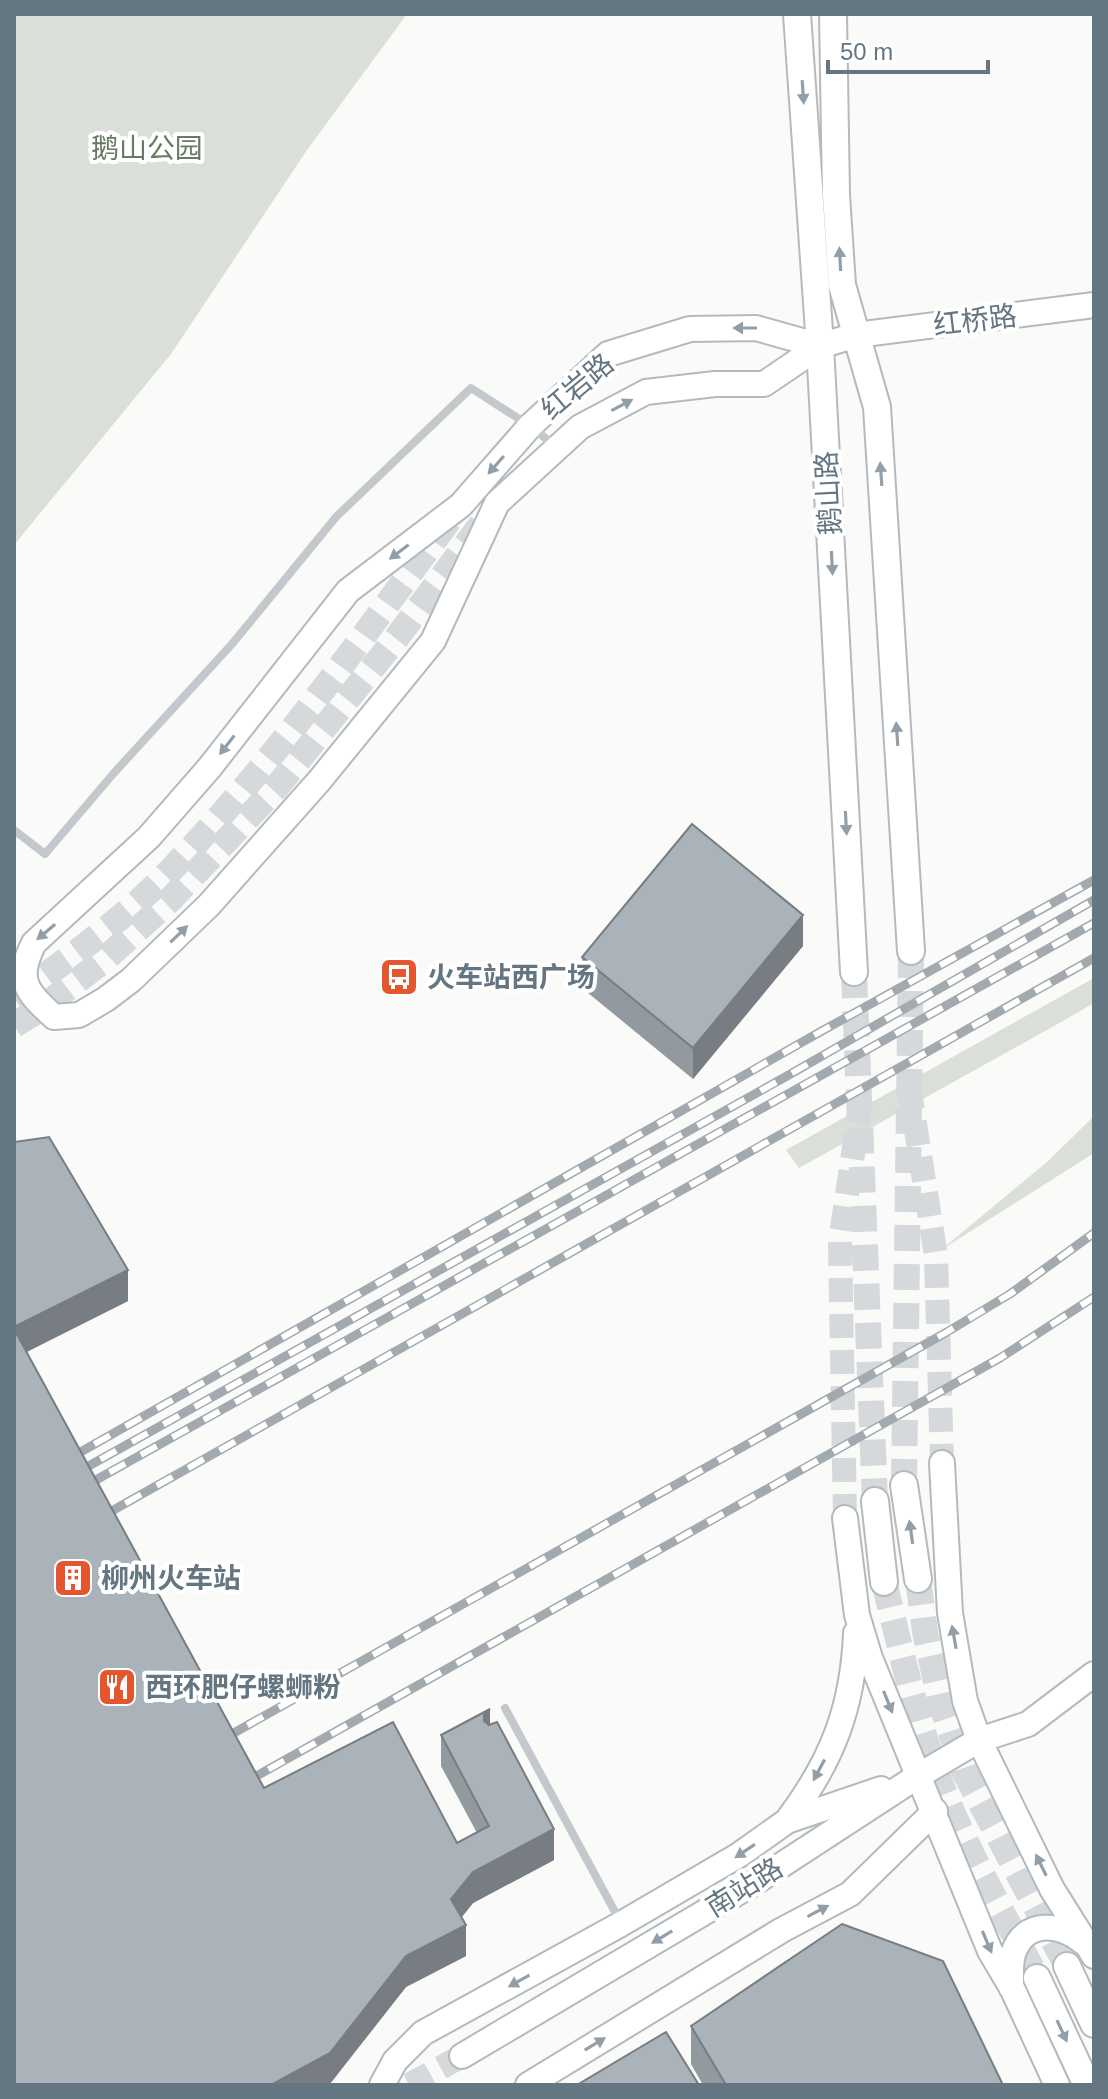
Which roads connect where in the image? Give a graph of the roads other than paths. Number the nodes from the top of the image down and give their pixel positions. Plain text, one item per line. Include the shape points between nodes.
1 (797, 14) edge
2 (833, 14) edge
3 (1094, 305) edge
4 (856, 335) junction
5 (820, 346) junction
6 (530, 426) junction
7 (558, 448) junction
8 (14, 830) edge
9 (911, 951) tunnel mouth
10 (854, 972) tunnel mouth
11 (942, 1463) tunnel mouth
12 (904, 1485) tunnel mouth
13 (875, 1501) tunnel mouth
14 (845, 1518) tunnel mouth
15 (918, 1579) tunnel mouth
16 (884, 1582) tunnel mouth
17 (857, 1615) junction
18 (1094, 1674) edge
19 (505, 1708) dead end
20 (519, 1733) junction
21 (509, 1738) edge
22 (979, 1740) junction
23 (918, 1776) junction
24 (935, 1811) junction
25 (787, 1821) junction
26 (621, 1924) junction
27 (1092, 1953) edge
28 (1067, 1966) tunnel mouth
29 (1037, 1978) tunnel mouth
30 (1012, 1988) junction
31 (1094, 2024) edge
32 (462, 2056) tunnel mouth
33 (382, 2085) edge
34 (528, 2085) edge
35 (1057, 2085) edge
36 (1087, 2085) edge

1 -> 5 main road, 鹅山路
4 -> 2 main road, 鹅山路 via 842,285
3 - 4 street, 红桥路
4 - 5 street, 红岩路
9 -> 4 main road, 鹅山路 via 877,407
5 -> 6 street, 红岩路 via 756,328 690,329 608,354
7 -> 5 street, 红岩路 via 580,427 646,392 764,384
5 -> 10 main road, 鹅山路
6 - 7 lane
6 -> 7 street, 红岩路 via 461,505 348,591 149,837 34,943 23,977 32,996 54,1017 79,1015 131,980 209,905 319,781 433,641 497,503
6 - 8 lane via 471,388 336,517 232,644 45,854
22 -> 11 street via 965,1701 950,1613
15 -> 12 main road
13 - 16 main road
14 - 17 street
17 -> 23 street
17 -> 25 street via 845,1714 805,1797
18 - 22 street, 南站路 via 1028,1724
19 - 20 lane
20 - 21 lane
20 - 26 lane
22 - 23 street, 南站路
27 -> 22 street via 1052,1889
23 - 24 street
23 - 25 street
23 -> 32 street, 南站路 via 754,1883
24 -> 30 street via 990,1951
34 -> 24 street via 850,1894
25 -> 26 street
26 -> 33 street via 423,2033 395,2061
27 - 30 street via 1060,1928 1037,1929 1013,1954
28 - 31 main road
29 -> 36 main road
30 - 35 street

